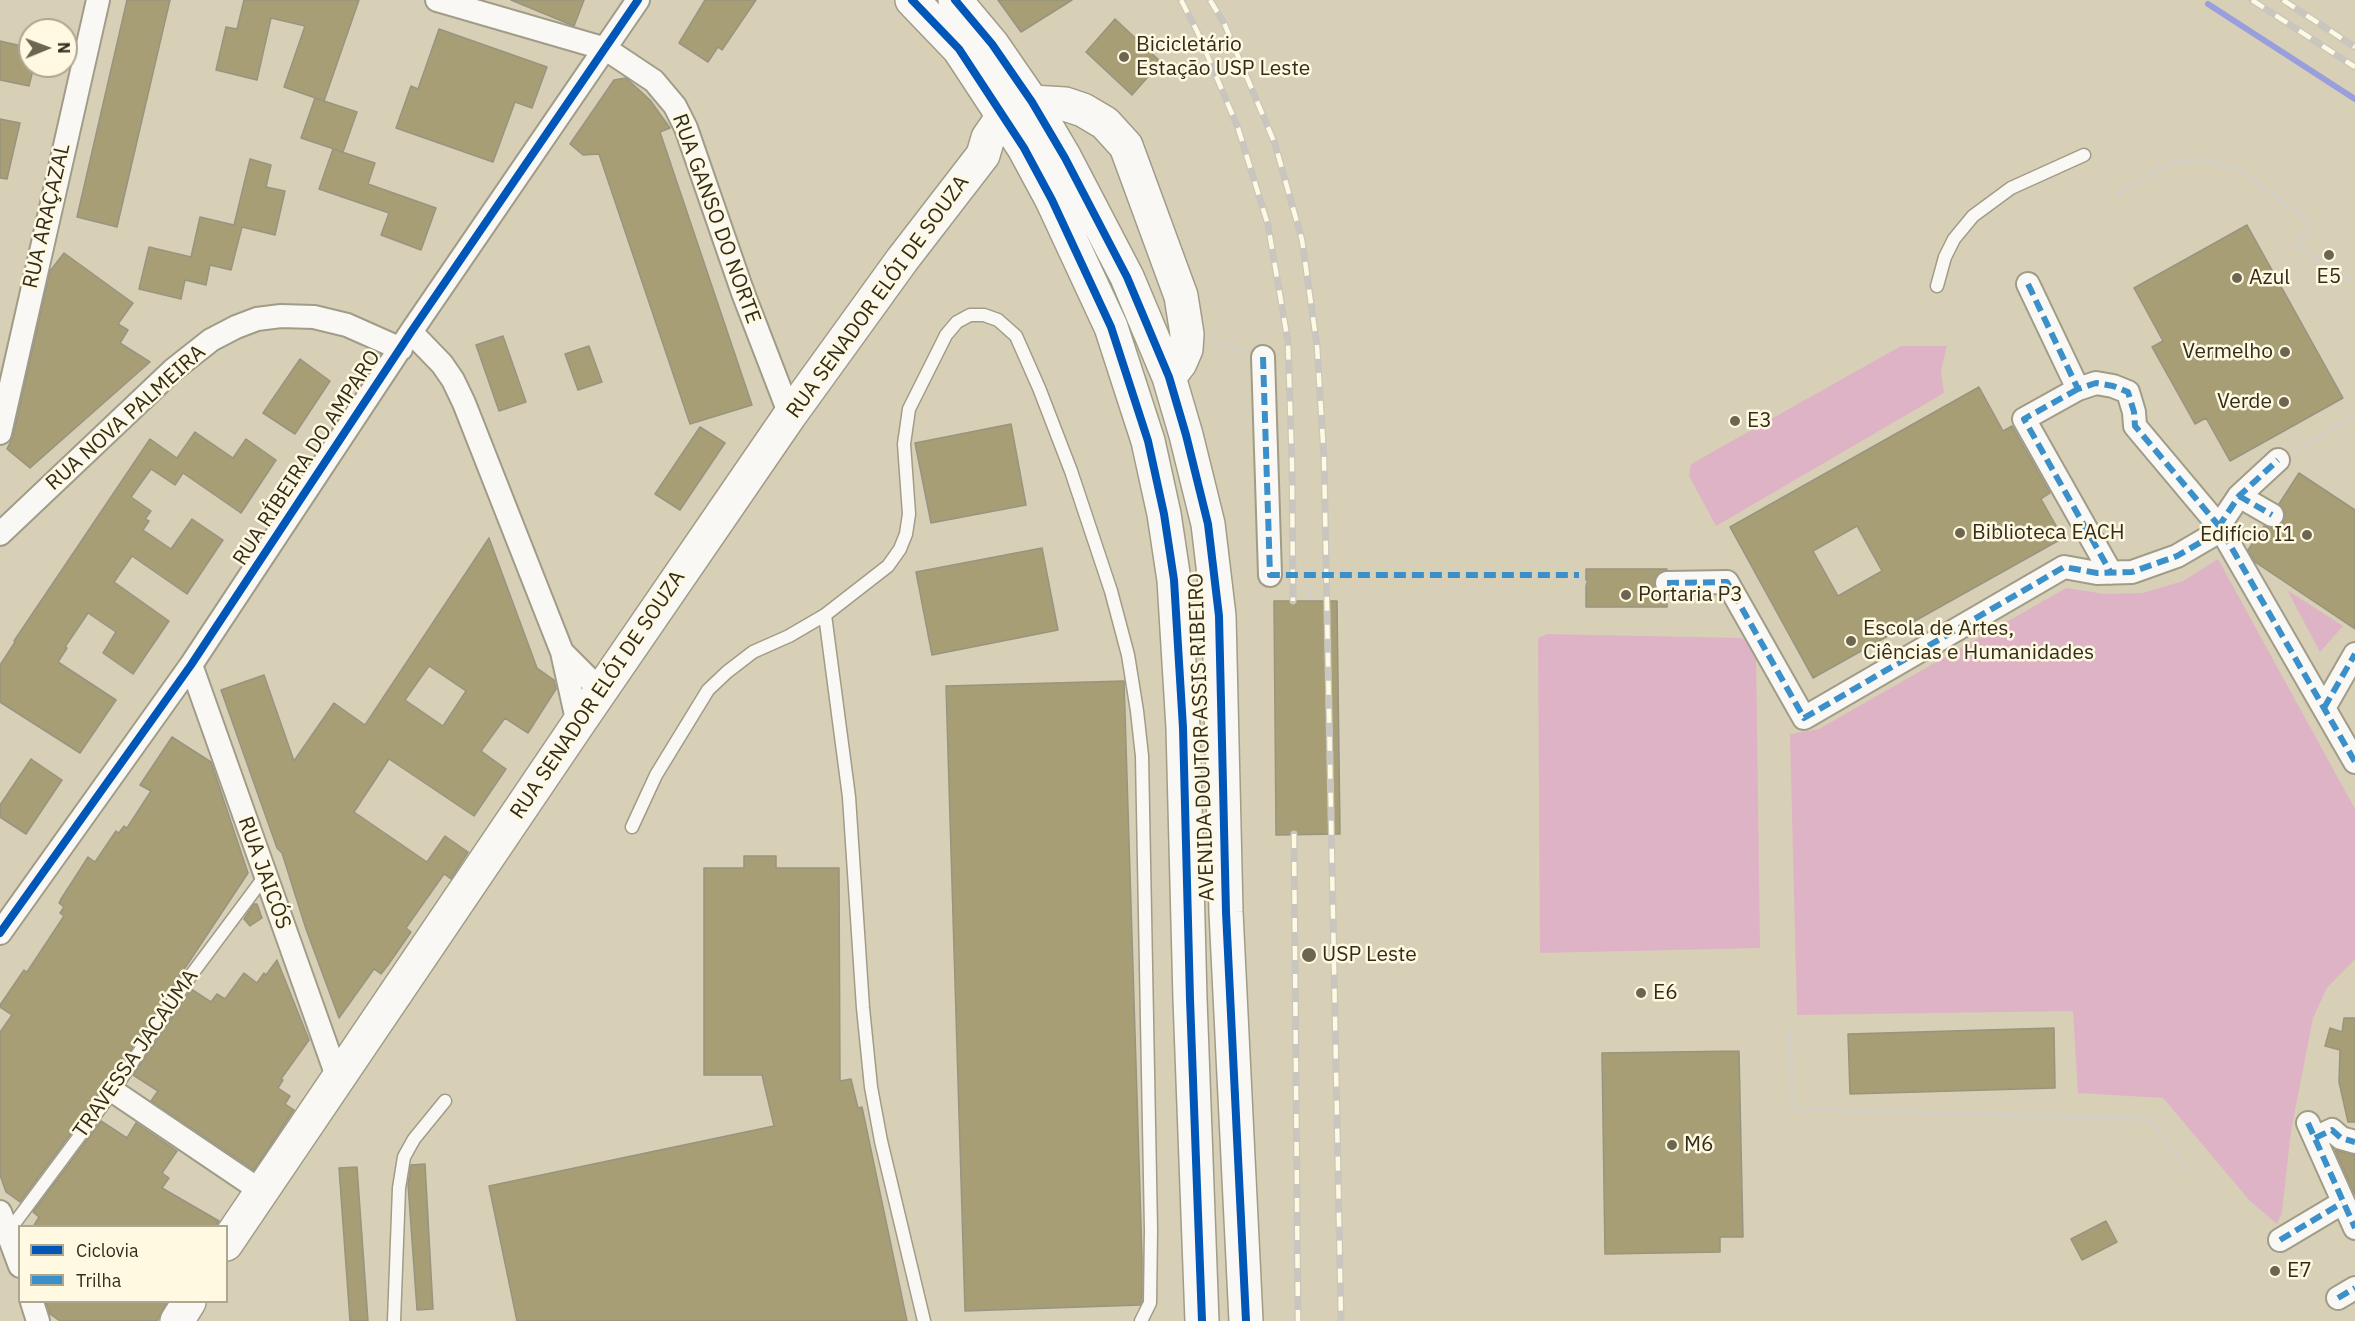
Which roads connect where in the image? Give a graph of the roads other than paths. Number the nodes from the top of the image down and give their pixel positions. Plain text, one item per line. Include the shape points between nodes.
1 (98, 0) edge
2 (437, 0) edge
3 (638, 0) edge
4 (912, 0) edge
5 (955, 0) edge
6 (606, 49) junction
7 (1032, 102) junction
8 (1004, 116) junction
9 (1024, 148) junction
10 (2084, 154) dead end
11 (983, 155) junction
12 (2028, 284) dead end
13 (1937, 286) dead end
14 (406, 340) junction
15 (1122, 357) junction
16 (1263, 357) road end
17 (1169, 376) junction
18 (2078, 389) junction
19 (790, 416) junction
20 (0, 433) edge
21 (2278, 460) road end
22 (2239, 496) junction
23 (2272, 514) dead end
24 (2219, 526) junction
25 (0, 534) edge
26 (2111, 573) junction
27 (1270, 575) dead end
28 (1666, 583) dead end
29 (825, 615) junction
30 (562, 652) junction
31 (2355, 654) edge
32 (191, 665) junction
33 (601, 691) junction
34 (2324, 708) junction
35 (578, 724) junction
36 (2355, 762) edge
37 (632, 827) dead end
38 (265, 876) junction
39 (0, 933) edge
40 (338, 1079) junction
41 (113, 1091) junction
42 (446, 1101) dead end
43 (2355, 1142) edge
44 (261, 1191) junction
45 (2342, 1203) junction
46 (4, 1222) edge
47 (2355, 1228) edge
48 (2280, 1240) dead end
49 (228, 1241) edge
50 (18, 1260) edge
51 (32, 1303) edge
52 (188, 1303) edge
53 (38, 1321) edge
54 (177, 1321) edge
55 (394, 1321) edge
56 (924, 1321) edge
57 (1141, 1321) edge
58 (1202, 1321) edge
59 (1245, 1321) edge

1 - 20 street, RUA ARAÇAZAL
2 - 6 street, RUA GANSO DO NORTE
3 - 6 street, RUA RÍBEIRA DO AMPARO
4 - 8 main road via 959,49
5 - 7 main road, AVENIDA DOUTOR ASSIS RIBEIRO via 992,44
6 - 14 street, RUA RÍBEIRA DO AMPARO
6 - 19 street, RUA GANSO DO NORTE via 654,81 682,118
7 - 8 main road, RUA SENADOR ELÓI DE SOUZA
7 - 17 main road, AVENIDA DOUTOR ASSIS RIBEIRO via 1106,234
7 - 17 main road via 1065,104 1083,110 1105,123 1126,146 1180,296 1188,334 1186,350
8 - 9 main road
8 - 11 main road, RUA SENADOR ELÓI DE SOUZA via 988,138
9 - 11 main road, RUA SENADOR ELÓI DE SOUZA
9 - 15 main road via 1083,266
10 - 13 lane via 2011,188 1973,216 1953,239
11 - 19 main road, RUA SENADOR ELÓI DE SOUZA
12 - 18 street
14 - 25 street, RUA NOVA PALMEIRA via 314,317 280,315 236,327 211,340 173,370
14 - 30 street via 442,364 453,380
14 - 32 street, RUA RÍBEIRA DO AMPARO
15 - 17 main road via 1143,372
15 - 58 main road, AVENIDA DOUTOR ASSIS RIBEIRO via 1148,441 1174,580
16 - 27 street
17 - 59 main road, AVENIDA DOUTOR ASSIS RIBEIRO via 1208,524 1219,616 1226,912
18 - 24 street via 2096,383 2128,392 2135,426
18 - 26 street via 2024,419
19 - 33 main road, RUA SENADOR ELÓI DE SOUZA
21 - 22 street
22 - 23 street
22 - 24 street
24 - 26 street via 2213,535 2177,556 2132,573
24 - 34 street
26 - 28 street via 2064,567 1804,718 1727,582
29 - 37 lane via 753,652 708,690 656,775
29 - 56 lane via 849,797 871,1087
29 - 57 lane via 888,566 900,549 909,514 904,444 909,409 946,335 970,315 998,320 1016,336 1071,471 1112,591 1137,711 1142,756 1151,1230 1150,1303
30 - 33 street
30 - 35 street
31 - 34 street
32 - 38 street, RUA JAICÓS
32 - 39 street, RUA RÍBEIRA DO AMPARO
33 - 35 main road, RUA SENADOR ELÓI DE SOUZA
34 - 36 street
35 - 40 main road, RUA SENADOR ELÓI DE SOUZA
38 - 40 street, RUA JAICÓS
38 - 41 lane, TRAVESSA JACAÚMA via 186,982
40 - 44 main road, RUA SENADOR ELÓI DE SOUZA
41 - 44 street
41 - 46 lane, TRAVESSA JACAÚMA
42 - 55 lane via 404,1157 399,1188
43 - 45 street via 2332,1130 2311,1130
44 - 49 main road, RUA SENADOR ELÓI DE SOUZA
45 - 47 street
45 - 48 street
46 - 50 street
51 - 53 street
52 - 54 main road

